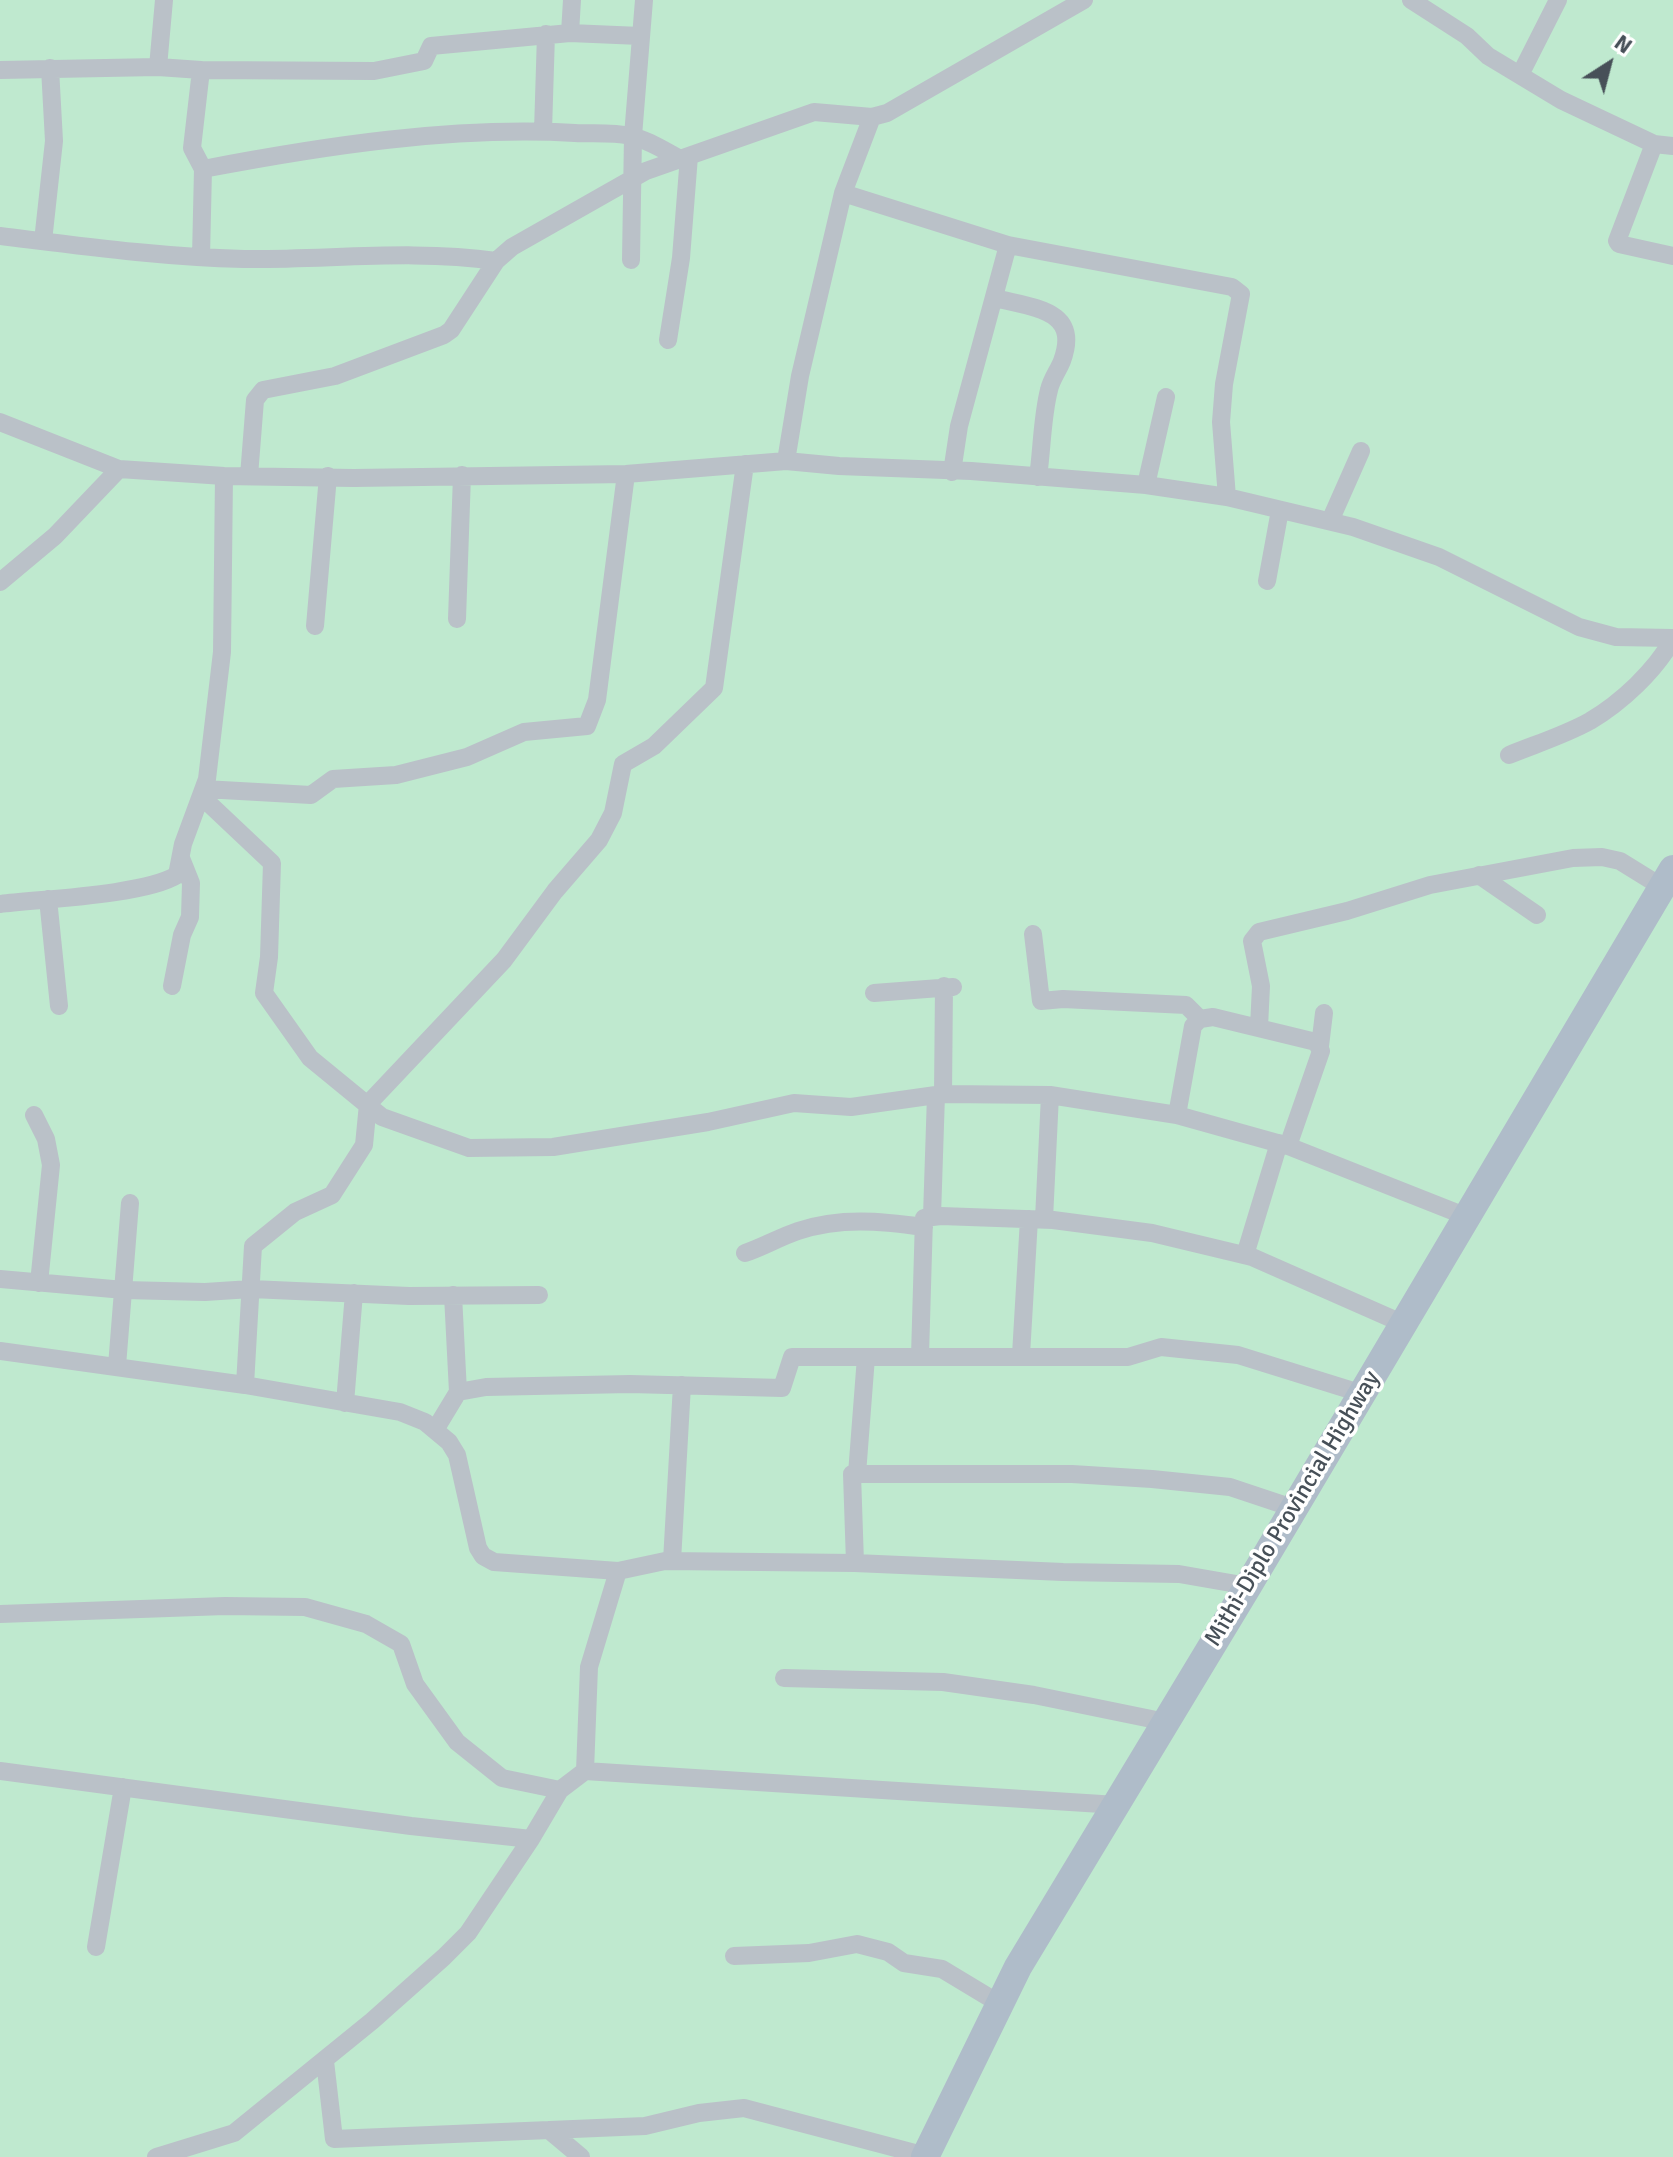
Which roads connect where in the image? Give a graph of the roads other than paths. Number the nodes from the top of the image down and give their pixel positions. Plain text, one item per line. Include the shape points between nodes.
1 (164, 0) edge
2 (572, 0) edge
3 (644, 0) edge
4 (1084, 0) edge
5 (1558, 0) edge
6 (1415, 1) edge
7 (570, 33) junction
8 (546, 34) junction
9 (640, 36) junction
10 (158, 67) junction
11 (50, 68) junction
12 (0, 70) edge
13 (201, 70) junction
14 (1520, 75) junction
15 (872, 117) junction
16 (543, 131) junction
17 (633, 136) junction
18 (1654, 144) junction
19 (1673, 146) edge
20 (685, 157) junction
21 (203, 169) junction
22 (634, 178) junction
23 (843, 193) junction
24 (0, 236) edge
25 (43, 241) junction
26 (1008, 245) junction
27 (1673, 256) edge
28 (201, 257) junction
29 (631, 260) dead end
30 (496, 261) junction
31 (995, 298) junction
32 (668, 340) dead end
33 (1166, 397) dead end
34 (0, 422) edge
35 (1361, 451) dead end
36 (786, 461) junction
37 (745, 464) junction
38 (119, 469) junction
39 (952, 472) junction
40 (626, 474) junction
41 (462, 475) junction
42 (224, 476) junction
43 (249, 476) junction
44 (328, 476) junction
45 (1038, 477) junction
46 (1146, 485) junction
47 (1227, 497) junction
48 (1280, 510) junction
49 (1330, 521) junction
50 (1267, 581) dead end
51 (0, 582) edge
52 (457, 619) dead end
53 (315, 626) dead end
54 (1673, 639) edge
55 (1509, 755) dead end
56 (202, 792) junction
57 (180, 857) junction
58 (1479, 875) junction
59 (1667, 878) edge
60 (48, 899) junction
61 (0, 904) edge
62 (1537, 915) dead end
63 (1033, 934) dead end
64 (172, 986) dead end
65 (874, 993) dead end
66 (59, 1006) dead end
67 (1324, 1013) dead end
68 (1200, 1019) junction
69 (1259, 1027) junction
70 (1320, 1046) junction
71 (940, 1095) junction
72 (1050, 1095) junction
73 (368, 1104) junction
74 (34, 1115) dead end
75 (1177, 1115) junction
76 (1284, 1144) junction
77 (130, 1203) dead end
78 (1465, 1216) junction
79 (1037, 1219) junction
80 (928, 1222) junction
81 (745, 1253) dead end
82 (1245, 1255) junction
83 (0, 1279) edge
84 (39, 1283) junction
85 (251, 1289) junction
86 (124, 1290) junction
87 (354, 1293) junction
88 (453, 1295) junction
89 (539, 1295) dead end
90 (1404, 1324) junction
91 (0, 1351) edge
92 (1021, 1355) junction
93 (920, 1356) junction
94 (866, 1357) junction
95 (117, 1366) junction
96 (245, 1385) junction
97 (682, 1385) junction
98 (458, 1392) junction
99 (1360, 1393) junction
100 (345, 1403) junction
101 (435, 1430) junction
102 (857, 1474) junction
103 (1293, 1508) junction
104 (672, 1561) junction
105 (855, 1563) junction
106 (618, 1571) junction
107 (1248, 1586) junction
108 (0, 1614) edge
109 (784, 1678) dead end
110 (1166, 1722) junction
111 (0, 1771) edge
112 (585, 1771) junction
113 (123, 1787) junction
114 (560, 1790) junction
115 (1117, 1805) junction
116 (531, 1839) junction
117 (96, 1947) dead end
118 (734, 1956) dead end
119 (1000, 2004) junction
120 (325, 2061) junction
121 (549, 2130) junction
122 (926, 2156) edge
123 (156, 2157) edge
124 (581, 2157) edge

1 - 10 street
2 - 7 street
3 - 9 street
4 - 15 street
5 - 14 street
6 - 14 street
7 - 8 street
7 - 9 street
8 - 13 street via 431,46 424,61 374,71
8 - 16 street
9 - 17 street
10 - 11 street
10 - 13 street
11 - 12 street
11 - 25 street via 54,141
13 - 21 street via 192,148
14 - 18 street
15 - 20 street via 814,112
15 - 23 street
16 - 17 street
16 - 21 street via 360,145
17 - 20 street
17 - 22 street
18 - 19 street
18 - 27 street via 1617,241
20 - 22 street
20 - 32 street via 681,258
21 - 28 street
22 - 29 street
22 - 30 street
23 - 26 street
23 - 36 street
24 - 25 street
25 - 28 street
26 - 31 street
26 - 47 street via 1232,287 1241,294 1221,422
28 - 30 street via 454,255
30 - 43 street via 444,335 335,376 263,390 255,400
31 - 39 street via 962,413
31 - 45 street via 1047,312 1061,321 1068,337 1049,389
33 - 46 street
34 - 38 street
35 - 49 street
36 - 37 street
36 - 39 street
37 - 40 street
37 - 73 street via 714,688 654,746 623,764 613,813 599,840 504,960
38 - 42 street
38 - 51 street via 55,536
39 - 45 street
40 - 41 street
40 - 56 street via 597,700 587,726 524,732 467,757 396,775 333,779 311,795
41 - 44 street
41 - 52 street
42 - 43 street
42 - 56 street via 222,652
43 - 44 street
44 - 53 street
45 - 46 street
46 - 47 street
47 - 48 street
48 - 49 street
48 - 50 street
49 - 54 street via 1439,557 1579,627 1616,637
54 - 55 street via 1662,658 1623,697 1589,721
56 - 57 street
56 - 73 street via 272,863 264,993 310,1058
57 - 60 street via 177,875 168,881
57 - 64 street via 191,883 190,917
58 - 59 street via 1602,857
58 - 62 street
58 - 69 street via 1259,932 1252,941 1261,986
59 - 78 main road, Mithi-Diplo Provincial Highway
60 - 61 street
60 - 66 street
63 - 68 street via 1041,1001 1186,1005
65 - 71 street via 949,986
67 - 70 street
68 - 69 street
68 - 75 street via 1193,1026
69 - 70 street
70 - 76 street
71 - 72 street
71 - 73 street via 851,1107 794,1103 553,1147 469,1148 382,1117
71 - 80 street
72 - 75 street
72 - 79 street
73 - 85 street via 364,1145 332,1195 295,1212 253,1246
74 - 84 street via 51,1165
75 - 76 street
76 - 78 street
76 - 82 street
77 - 86 street
78 - 90 main road, Mithi-Diplo Provincial Highway
79 - 80 street
79 - 82 street via 1152,1233
79 - 92 street
80 - 81 street via 834,1222 796,1231
80 - 93 street
82 - 90 street
83 - 84 street
84 - 86 street
85 - 86 street
85 - 87 street
85 - 96 street
86 - 95 street
87 - 88 street
87 - 100 street
88 - 89 street
88 - 98 street
90 - 99 main road, Mithi-Diplo Provincial Highway
91 - 95 street
92 - 93 street
92 - 99 street via 1128,1357 1161,1347 1223,1353
93 - 94 street
94 - 97 street via 792,1357 782,1388
94 - 102 street
95 - 96 street
96 - 100 street
97 - 98 street via 486,1387
97 - 104 street
98 - 101 street
99 - 103 main road, Mithi-Diplo Provincial Highway
100 - 101 street via 400,1412
101 - 106 street via 457,1455 483,1556 494,1562
102 - 103 street via 1152,1479 1230,1487
102 - 105 street via 852,1474
103 - 107 main road, Mithi-Diplo Provincial Highway
104 - 105 street
104 - 106 street
105 - 107 street via 1179,1574
106 - 112 street via 589,1667
107 - 110 main road, Mithi-Diplo Provincial Highway
108 - 114 street via 305,1607 366,1624 401,1644 415,1684 457,1742 502,1778
109 - 110 street via 943,1682
110 - 115 main road, Mithi-Diplo Provincial Highway
111 - 113 street
112 - 114 street
112 - 115 street
113 - 116 street
113 - 117 street
114 - 116 street
115 - 119 main road, Mithi-Diplo Provincial Highway
116 - 120 street via 468,1933
118 - 119 street via 809,1953 857,1944 888,1952 904,1963 942,1969
119 - 122 main road, Mithi-Diplo Provincial Highway
120 - 121 street via 334,2139
120 - 123 street via 234,2133
121 - 122 street via 645,2126 744,2108
121 - 124 street

